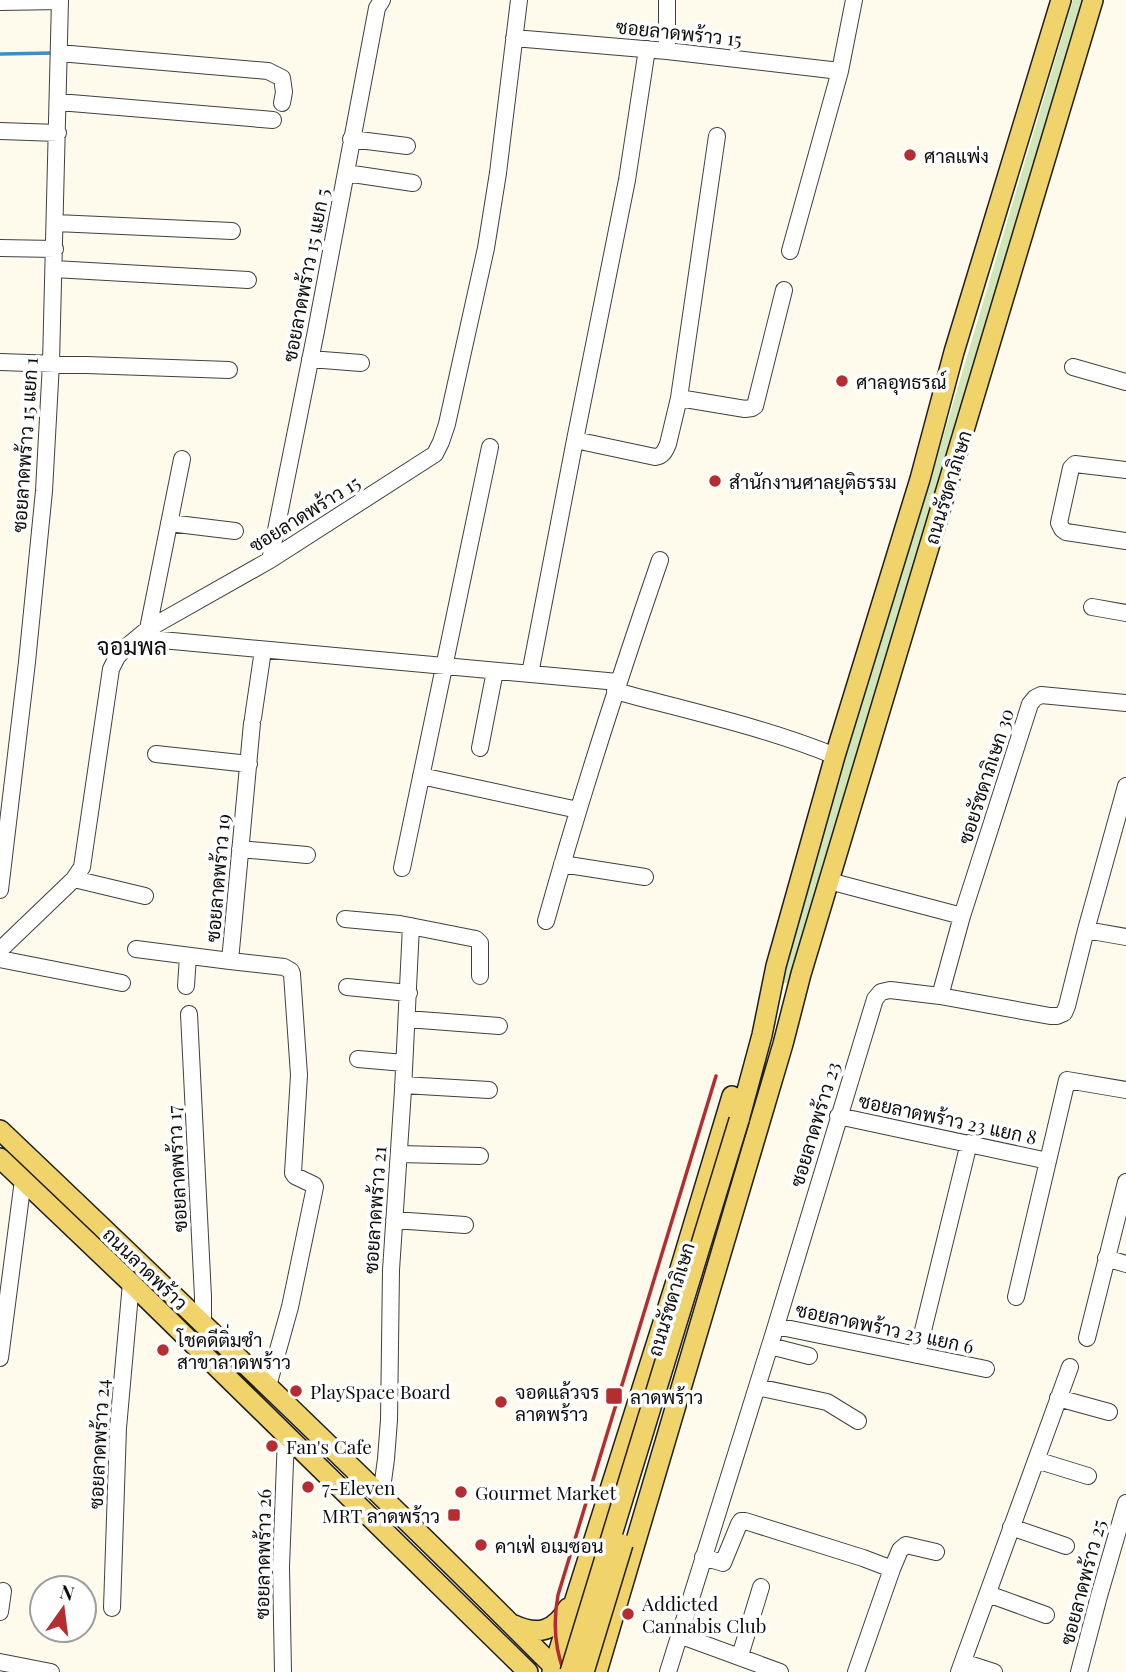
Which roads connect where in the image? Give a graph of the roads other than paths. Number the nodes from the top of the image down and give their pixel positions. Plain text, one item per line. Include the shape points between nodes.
1 (382, 0) edge
2 (519, 0) edge
3 (667, 0) edge
4 (854, 0) edge
5 (1061, 0) edge
6 (1093, 0) edge
7 (60, 1) edge
8 (0, 2) edge
9 (514, 38) junction
10 (648, 49) junction
11 (667, 51) junction
12 (60, 53) junction
13 (840, 71) junction
14 (59, 102) junction
15 (282, 103) dead end
16 (273, 120) dead end
17 (0, 131) edge
18 (58, 133) junction
19 (717, 136) dead end
20 (351, 139) junction
21 (407, 146) dead end
22 (346, 173) junction
23 (413, 183) dead end
24 (56, 223) junction
25 (232, 231) dead end
26 (0, 248) edge
27 (55, 250) junction
28 (790, 251) dead end
29 (54, 270) junction
30 (248, 280) dead end
31 (784, 289) dead end
32 (310, 359) junction
33 (0, 362) edge
34 (51, 363) junction
35 (361, 363) dead end
36 (1073, 367) dead end
37 (229, 370) dead end
38 (1126, 382) edge
39 (679, 398) junction
40 (575, 440) junction
41 (490, 447) dead end
42 (182, 459) dead end
43 (1126, 470) edge
44 (169, 523) junction
45 (235, 531) dead end
46 (1126, 541) edge
47 (270, 560) junction
48 (660, 560) dead end
49 (1092, 607) dead end
50 (1126, 612) edge
51 (144, 633) junction
52 (263, 650) junction
53 (444, 667) junction
54 (495, 671) junction
55 (530, 674) junction
56 (617, 687) junction
57 (1126, 703) edge
58 (480, 748) dead end
59 (156, 754) dead end
60 (835, 756) junction
61 (248, 764) junction
62 (421, 776) junction
63 (1126, 786) edge
64 (578, 810) junction
65 (240, 849) junction
66 (307, 855) dead end
67 (562, 864) junction
68 (402, 868) dead end
69 (645, 877) dead end
70 (74, 879) junction
71 (830, 881) junction
72 (0, 890) edge
73 (145, 896) dead end
74 (962, 916) junction
75 (345, 919) dead end
76 (546, 920) dead end
77 (411, 926) junction
78 (1086, 930) junction
79 (1126, 937) edge
80 (136, 949) dead end
81 (0, 950) edge
82 (188, 956) junction
83 (0, 959) edge
84 (230, 961) junction
85 (776, 966) junction
86 (801, 974) junction
87 (480, 975) dead end
88 (122, 983) dead end
89 (186, 986) dead end
90 (347, 987) dead end
91 (408, 993) junction
92 (940, 996) junction
93 (189, 1014) dead end
94 (407, 1020) junction
95 (499, 1026) dead end
96 (358, 1059) dead end
97 (404, 1063) junction
98 (403, 1085) junction
99 (489, 1090) dead end
100 (1126, 1090) edge
101 (838, 1116) junction
102 (744, 1122) junction
103 (0, 1130) edge
104 (968, 1143) junction
105 (399, 1154) junction
106 (480, 1156) dead end
107 (0, 1158) edge
108 (1048, 1161) junction
109 (23, 1180) junction
110 (1126, 1182) edge
111 (394, 1220) junction
112 (466, 1225) dead end
113 (1106, 1258) junction
114 (1126, 1264) edge
115 (131, 1283) junction
116 (1016, 1297) dead end
117 (203, 1323) junction
118 (776, 1326) junction
119 (1087, 1338) dead end
120 (770, 1346) junction
121 (917, 1355) junction
122 (809, 1356) dead end
123 (0, 1358) edge
124 (649, 1365) junction
125 (1070, 1367) dead end
126 (986, 1369) dead end
127 (686, 1371) junction
128 (268, 1386) junction
129 (757, 1387) junction
130 (1058, 1398) junction
131 (1109, 1412) dead end
132 (858, 1421) dead end
133 (286, 1436) junction
134 (624, 1448) junction
135 (1036, 1460) junction
136 (659, 1465) junction
137 (1088, 1476) dead end
138 (381, 1496) junction
139 (1126, 1503) edge
140 (1012, 1527) junction
141 (1066, 1546) dead end
142 (936, 1552) dead end
143 (703, 1558) junction
144 (892, 1569) junction
145 (761, 1587) dead end
146 (3, 1591) dead end
147 (988, 1594) junction
148 (575, 1598) junction
149 (112, 1608) dead end
150 (0, 1612) edge
151 (1046, 1615) dead end
152 (513, 1625) junction
153 (679, 1635) junction
154 (740, 1656) junction
155 (0, 1662) edge
156 (961, 1667) edge
157 (559, 1671) edge
158 (51, 1672) edge
159 (283, 1672) edge
160 (528, 1672) edge
161 (584, 1672) edge
162 (597, 1672) edge
163 (668, 1672) edge
164 (780, 1672) edge
165 (856, 1672) edge
166 (994, 1672) edge
167 (1079, 1672) edge

1 - 20 street, ซอยลาดพร้าว 15 แยก 5
2 - 9 street, ซอยลาดพร้าว 15
3 - 11 street
4 - 13 street
5 - 60 main road, ถนนรัชดาภิเษก
6 - 71 main road, ถนนรัชดาภิเษก
7 - 8 street
7 - 12 street, ซอยลาดพร้าว 15 แยก 1
9 - 10 street, ซอยลาดพร้าว 15
9 - 47 street, ซอยลาดพร้าว 15 via 486,248 441,442 425,462
10 - 11 street, ซอยลาดพร้าว 15
10 - 40 street
11 - 13 street, ซอยลาดพร้าว 15
12 - 14 street, ซอยลาดพร้าว 15 แยก 1
12 - 15 street via 268,71 282,78
13 - 28 street
14 - 16 street
14 - 18 street, ซอยลาดพร้าว 15 แยก 1
17 - 18 street
18 - 24 street, ซอยลาดพร้าว 15 แยก 1
19 - 39 street
20 - 21 street
20 - 22 street, ซอยลาดพร้าว 15 แยก 5
22 - 23 street
22 - 32 street, ซอยลาดพร้าว 15 แยก 5
24 - 25 street
24 - 27 street, ซอยลาดพร้าว 15 แยก 1
26 - 27 street
27 - 29 street, ซอยลาดพร้าว 15 แยก 1
29 - 30 street
29 - 34 street, ซอยลาดพร้าว 15 แยก 1
31 - 39 street via 755,406 745,409
32 - 35 street
32 - 47 street, ซอยลาดพร้าว 15 แยก 5
33 - 34 street
34 - 37 street
34 - 72 street, ซอยลาดพร้าว 15 แยก 1 via 43,502
36 - 38 street
39 - 40 street via 666,451 659,457
40 - 55 street
41 - 53 street
42 - 44 street
43 - 46 street via 1075,464 1059,523 1066,532
44 - 45 street
44 - 51 street
47 - 51 street, ซอยลาดพร้าว 15
48 - 56 street
49 - 50 street
51 - 52 street
51 - 70 street, ซอยลาดพร้าว 15 via 124,649 111,669 84,863
52 - 53 street
52 - 61 street, ซอยลาดพร้าว 19
53 - 54 street
53 - 62 street
54 - 55 street
54 - 58 street
55 - 56 street
56 - 60 street via 752,726
56 - 64 street
57 - 74 street, ซอยรัชดาภิเษก 30 via 1041,695 1030,704
59 - 61 street
60 - 85 main road, ถนนรัชดาภิเษก
61 - 65 street, ซอยลาดพร้าว 19
62 - 64 street
62 - 68 street
63 - 78 street, ซอยลาดพร้าว 23
64 - 67 street
65 - 66 street
65 - 84 street, ซอยลาดพร้าว 19
67 - 69 street
67 - 76 street
70 - 73 street
70 - 81 street, ซอยลาดพร้าว 15
71 - 74 street
71 - 86 main road, ถนนรัชดาภิเษก
74 - 92 street, ซอยรัชดาภิเษก 30
75 - 77 street
77 - 87 street via 478,940
77 - 91 street, ซอยลาดพร้าว 21
78 - 79 street
78 - 92 street, ซอยลาดพร้าว 23 via 1064,1013 1050,1016
80 - 82 street
82 - 84 street
82 - 89 street
83 - 88 street
84 - 128 street, ซอยลาดพร้าว 19 via 291,971 299,1074 293,1173 315,1187
85 - 102 main road, ถนนรัชดาภิเษก
85 - 124 main road, ถนนรัชดาภิเษก via 748,1042
86 - 102 main road, ถนนรัชดาภิเษก
86 - 127 main road, ถนนรัชดาภิเษก
90 - 91 street
91 - 94 street, ซอยลาดพร้าว 21
92 - 101 street, ซอยลาดพร้าว 23 via 890,990 875,999
93 - 117 street, ซอยลาดพร้าว 17
94 - 95 street
94 - 97 street, ซอยลาดพร้าว 21
96 - 97 street
97 - 98 street, ซอยลาดพร้าว 21
98 - 99 street
98 - 105 street, ซอยลาดพร้าว 21
100 - 108 street via 1067,1080
101 - 104 street, ซอยลาดพร้าว 23 แยก 8
101 - 118 street, ซอยลาดพร้าว 23
102 - 157 main road, ถนนรัชดาภิเษก, bridge
102 - 161 main road, ถนนรัชดาภิเษก, bridge
103 - 117 main road, ถนนลาดพร้าว
104 - 108 street, ซอยลาดพร้าว 23 แยก 8
104 - 121 street
105 - 106 street
105 - 111 street, ซอยลาดพร้าว 21
107 - 109 main road, ถนนลาดพร้าว
108 - 116 street
109 - 115 main road, ถนนลาดพร้าว
109 - 123 street
110 - 113 street
111 - 112 street
111 - 138 street, ซอยลาดพร้าว 21 via 389,1420
113 - 114 street
113 - 119 street
115 - 133 main road, ถนนลาดพร้าว
115 - 149 street, ซอยลาดพร้าว 24 via 118,1428
117 - 128 main road, ถนนลาดพร้าว
118 - 120 street, ซอยลาดพร้าว 23
118 - 121 street, ซอยลาดพร้าว 23 แยก 6
120 - 122 street
120 - 129 street, ซอยลาดพร้าว 23
121 - 126 street, ซอยลาดพร้าว 23 แยก 6
124 - 127 main road via 651,1378 667,1383
124 - 134 main road, ถนนรัชดาภิเษก
125 - 130 street
127 - 136 main road, ถนนรัชดาภิเษก
128 - 138 main road, ถนนลาดพร้าว
129 - 132 street via 827,1402
129 - 143 street, ซอยลาดพร้าว 23
130 - 131 street
130 - 135 street
133 - 159 street, ซอยลาดพร้าว 26
133 - 160 main road, ถนนลาดพร้าว
134 - 136 main road via 626,1470 646,1475
134 - 148 main road, ถนนรัชดาภิเษก
135 - 137 street
135 - 140 street
136 - 162 main road, ถนนรัชดาภิเษก
138 - 152 main road, ถนนลาดพร้าว
139 - 167 street, ซอยลาดพร้าว 25
140 - 141 street
140 - 147 street
142 - 144 street via 906,1545
143 - 144 street via 723,1563 744,1521
143 - 153 street, ซอยลาดพร้าว 23
144 - 165 street
145 - 154 street
146 - 150 street
147 - 151 street
147 - 156 street
148 - 152 main road via 557,1624 547,1629 534,1631
148 - 157 main road, ถนนรัชดาภิเษก
152 - 157 main road, ถนนลาดพร้าว
153 - 154 street
153 - 163 street, ซอยลาดพร้าว 23
154 - 164 street
155 - 158 street
156 - 166 street

